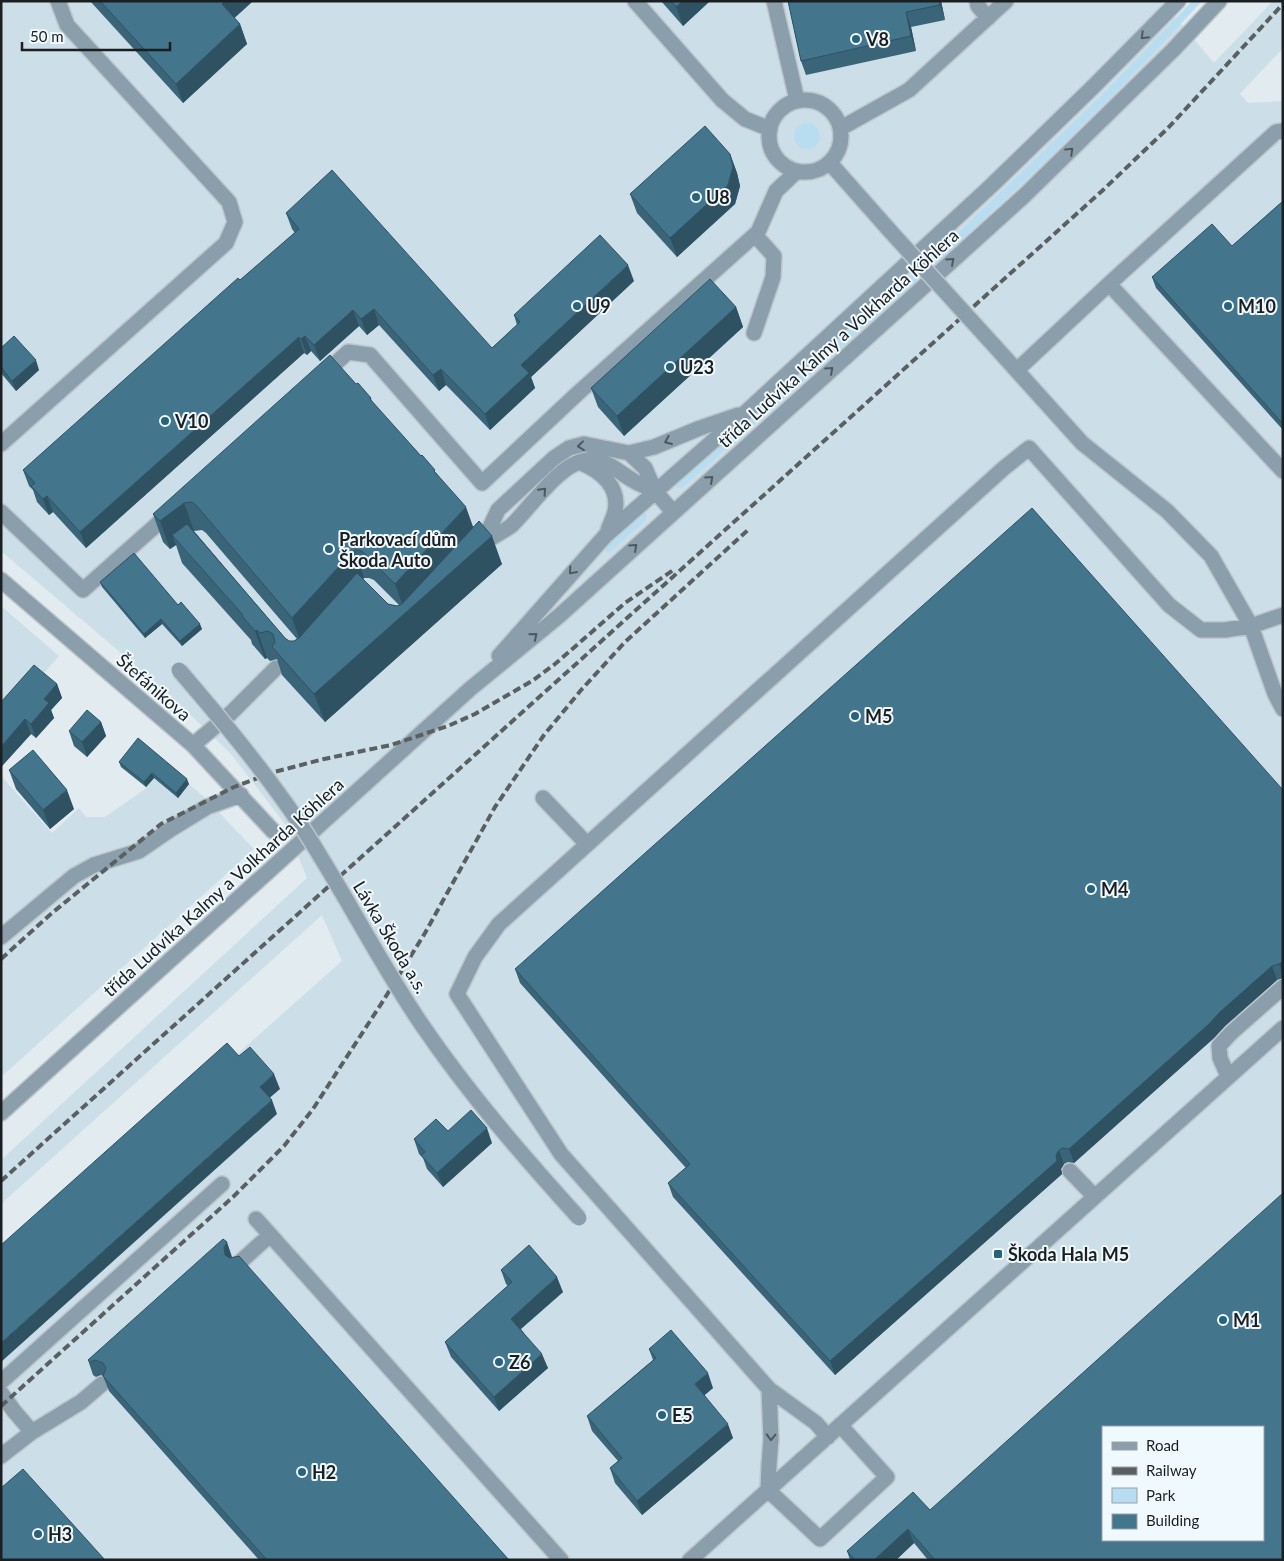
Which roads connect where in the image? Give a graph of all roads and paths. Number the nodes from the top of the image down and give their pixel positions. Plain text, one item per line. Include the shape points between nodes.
1 (58, 1) edge
2 (635, 1) edge
3 (774, 1) edge
4 (977, 1) edge
5 (1006, 1) edge
6 (1178, 1) edge
7 (1219, 1) edge
8 (988, 18) junction
9 (797, 100) junction
10 (841, 128) junction
11 (770, 129) junction
12 (1283, 131) edge
13 (830, 162) junction
14 (797, 171) junction
15 (755, 235) junction
16 (1109, 284) junction
17 (754, 334) dead end
18 (1017, 370) junction
19 (311, 385) edge
20 (746, 412) junction
21 (1, 444) edge
22 (629, 453) junction
23 (580, 462) junction
24 (1283, 471) edge
25 (654, 491) junction
26 (180, 503) edge
27 (1, 512) edge
28 (673, 512) junction
29 (605, 536) junction
30 (483, 542) junction
31 (470, 556) edge
32 (1, 580) edge
33 (1283, 615) edge
34 (1251, 626) junction
35 (276, 668) edge
36 (179, 670) dead end
37 (470, 689) junction
38 (1283, 709) edge
39 (193, 745) junction
40 (237, 791) junction
41 (543, 798) dead end
42 (273, 831) dead end
43 (587, 844) junction
44 (1, 937) edge
45 (1283, 987) edge
46 (1283, 1028) edge
47 (1228, 1076) junction
48 (1, 1113) edge
49 (1070, 1171) dead end
50 (222, 1184) dead end
51 (1094, 1196) junction
52 (579, 1218) dead end
53 (256, 1219) dead end
54 (270, 1235) junction
55 (238, 1264) edge
56 (1, 1382) edge
57 (102, 1384) edge
58 (769, 1389) junction
59 (1, 1393) edge
60 (840, 1425) junction
61 (32, 1432) junction
62 (828, 1437) junction
63 (1, 1456) edge
64 (768, 1490) junction
65 (561, 1560) edge
66 (690, 1560) edge

1 - 21 street via 67,25 228,202 235,222 226,243
2 - 11 street via 722,100 745,119
3 - 9 street
4 - 8 street
5 - 8 street
6 -> 20 street, třída Ludvíka Kalmy a Volkharda Köhlera via 992,185
28 -> 7 street, třída Ludvíka Kalmy a Volkharda Köhlera via 1024,196
8 - 10 street via 909,90
9 - 10 street via 820,102 829,109
9 - 11 street via 779,111
10 - 13 street via 841,141
11 - 14 street via 769,140 775,156
12 - 16 street via 1276,132
13 - 14 street via 820,169
13 - 18 street, bridge
14 - 15 street via 776,191
15 - 17 street via 774,256 773,277
15 - 19 street via 482,482 370,355 348,352
16 - 18 street
16 - 24 street
18 - 34 street via 1082,443 1167,511 1211,556
20 -> 22 street via 654,447
20 - 25 street, třída Ludvíka Kalmy a Volkharda Köhlera
22 - 25 street via 645,468
22 -> 30 street via 584,444 569,448 498,510
23 - 25 street via 600,461
23 - 29 street via 604,476 613,491 615,512
30 -> 23 street via 510,526 559,474
25 - 28 street
25 - 29 street, třída Ludvíka Kalmy a Volkharda Köhlera
26 - 27 street via 83,590
37 -> 28 street, třída Ludvíka Kalmy a Volkharda Köhlera via 559,616
29 -> 37 street, třída Ludvíka Kalmy a Volkharda Köhlera
30 - 31 street
32 - 39 street, Štefánikova
33 - 34 street
34 - 38 street
34 - 43 street via 1201,630 1169,605 1030,448
35 - 39 street via 232,713
36 - 52 street, Lávka Škoda a.s., bridge via 247,750 298,821 421,1023 468,1090
37 - 48 street, třída Ludvíka Kalmy a Volkharda Köhlera
39 - 40 street, Štefánikova
40 - 42 street, Štefánikova
40 - 44 street via 139,851 94,865 74,876
41 - 43 street
43 - 58 street via 499,924 475,957 457,994 561,1154
45 - 47 street via 1220,1046 1220,1058
46 - 47 street
47 - 51 street
49 - 51 street
50 - 56 street
51 - 60 street
53 - 54 street
54 - 55 street
54 - 65 street
57 - 61 street via 81,1402
58 - 62 street via 816,1423
58 -> 64 street
59 - 61 street
60 - 62 street
60 - 64 street via 887,1477 820,1539
61 - 63 street
62 - 64 street
64 - 66 street

